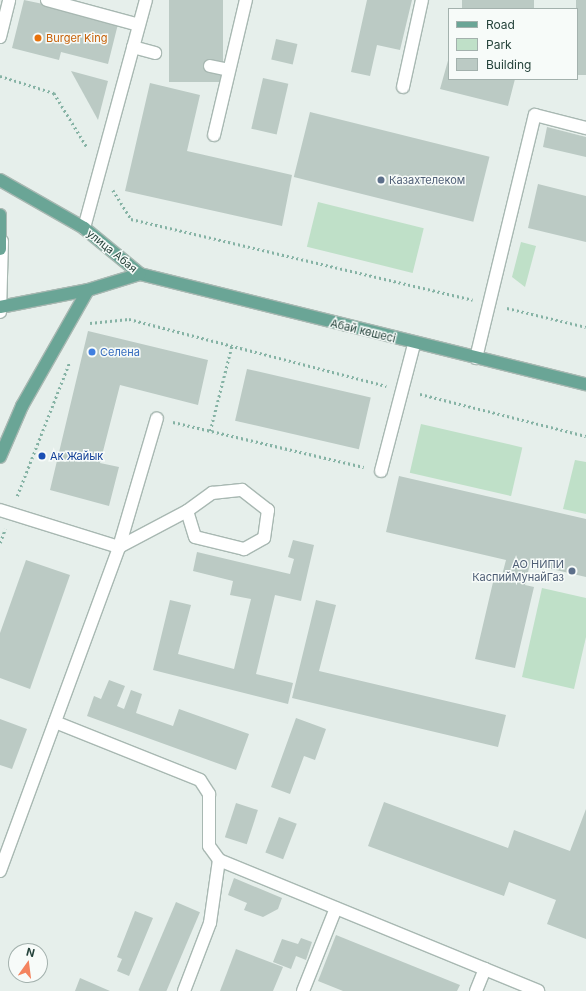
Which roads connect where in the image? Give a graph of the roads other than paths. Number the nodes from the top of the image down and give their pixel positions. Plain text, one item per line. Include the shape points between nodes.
1 (9, 0) edge
2 (47, 0) edge
3 (146, 0) edge
4 (246, 0) edge
5 (422, 0) edge
6 (139, 25) junction
7 (0, 37) edge
8 (133, 47) junction
9 (155, 53) dead end
10 (210, 66) dead end
11 (229, 70) junction
12 (403, 87) dead end
13 (586, 128) edge
14 (214, 135) dead end
15 (0, 180) edge
16 (0, 215) edge
17 (84, 228) junction
18 (1, 245) edge
19 (140, 274) junction
20 (88, 290) junction
21 (0, 307) edge
22 (0, 312) edge
23 (414, 344) junction
24 (476, 358) junction
25 (586, 384) edge
26 (157, 418) road end
27 (0, 457) edge
28 (381, 471) road end
29 (187, 511) junction
30 (5, 512) edge
31 (119, 547) junction
32 (55, 722) junction
33 (219, 860) junction
34 (0, 871) edge
35 (336, 908) junction
36 (485, 969) junction
37 (184, 991) edge
38 (303, 991) edge
39 (476, 991) edge
40 (538, 991) edge

1 - 7 street
2 - 6 street
3 - 6 street
4 - 11 street
5 - 12 street
6 - 8 street
8 - 9 street
8 - 17 street
10 - 11 street
11 - 14 street
13 - 24 street via 535,115
15 - 17 main road, улица Абая
16 - 18 main road
17 - 19 main road, улица Абая
18 - 21 street
19 - 20 main road, улица Абая
19 - 23 main road, Абай көшесі
20 - 21 main road, улица Абая
20 - 27 main road via 22,406
21 - 22 street
23 - 24 main road, Абай көшесі
23 - 28 street
24 - 25 main road, Абай көшесі
26 - 31 street
29 - 29 street via 195,537 244,549 264,538 268,510 242,490 212,493
29 - 31 street
30 - 31 street
31 - 32 street
32 - 33 street via 200,780 209,794 209,846
32 - 34 street
33 - 35 street
33 - 37 street via 210,923
35 - 36 street
35 - 38 street
36 - 39 street
36 - 40 street

